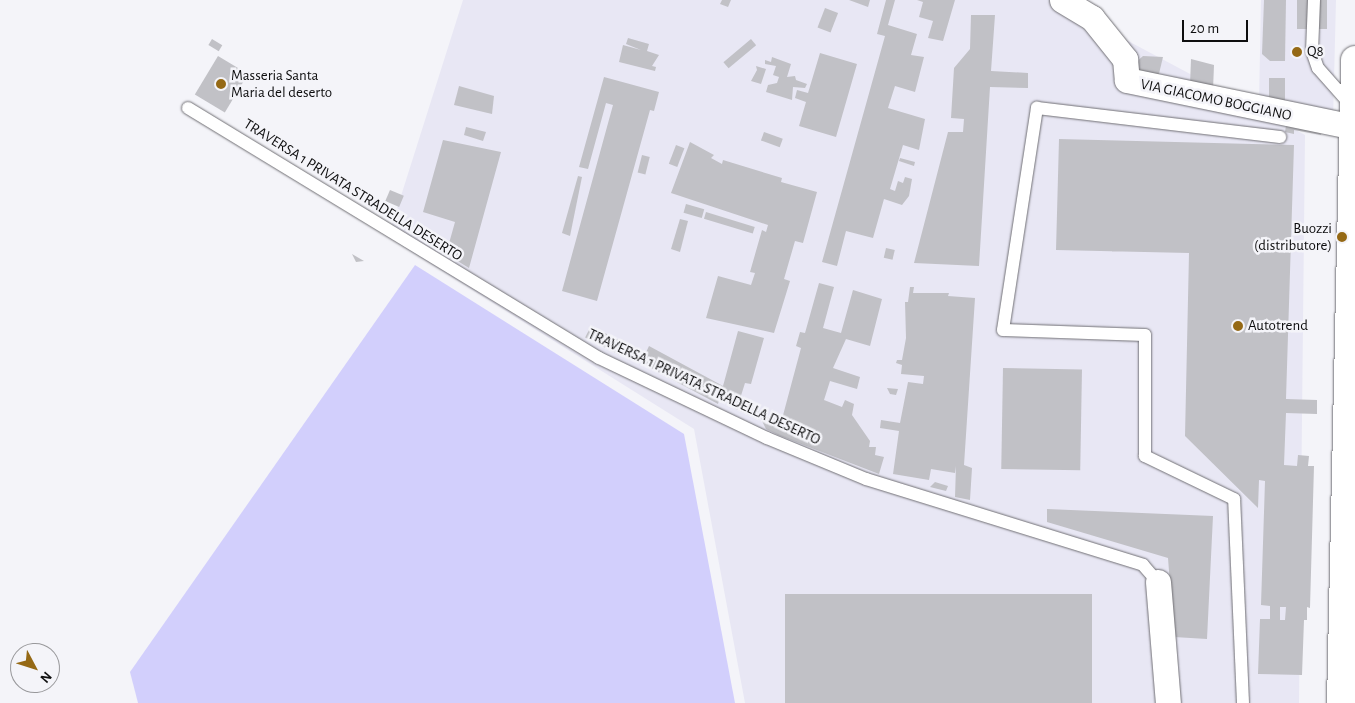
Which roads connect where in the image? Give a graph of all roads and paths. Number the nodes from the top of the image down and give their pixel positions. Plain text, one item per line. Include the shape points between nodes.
1 (1062, 0) edge
2 (1314, 0) edge
3 (1355, 60) edge
4 (188, 108) dead end
5 (1354, 118) edge
6 (1280, 137) dead end
7 (1350, 559) edge
8 (1158, 582) joint
9 (1168, 703) edge
10 (1242, 703) edge
11 (1341, 703) edge

1 - 5 street, VIA GIACOMO BOGGIANO via 1092,18 1125,59 1127,80 1328,125
2 - 5 lane via 1312,51 1318,68
3 - 5 main road
4 - 8 lane, TRAVERSA 1 PRIVATA STRADELLA DESERTO via 599,358 767,438 866,479 1143,565
5 - 7 main road
6 - 10 lane via 1036,108 1003,330 1145,335 1145,456 1234,499
7 - 11 main road
8 - 9 street

